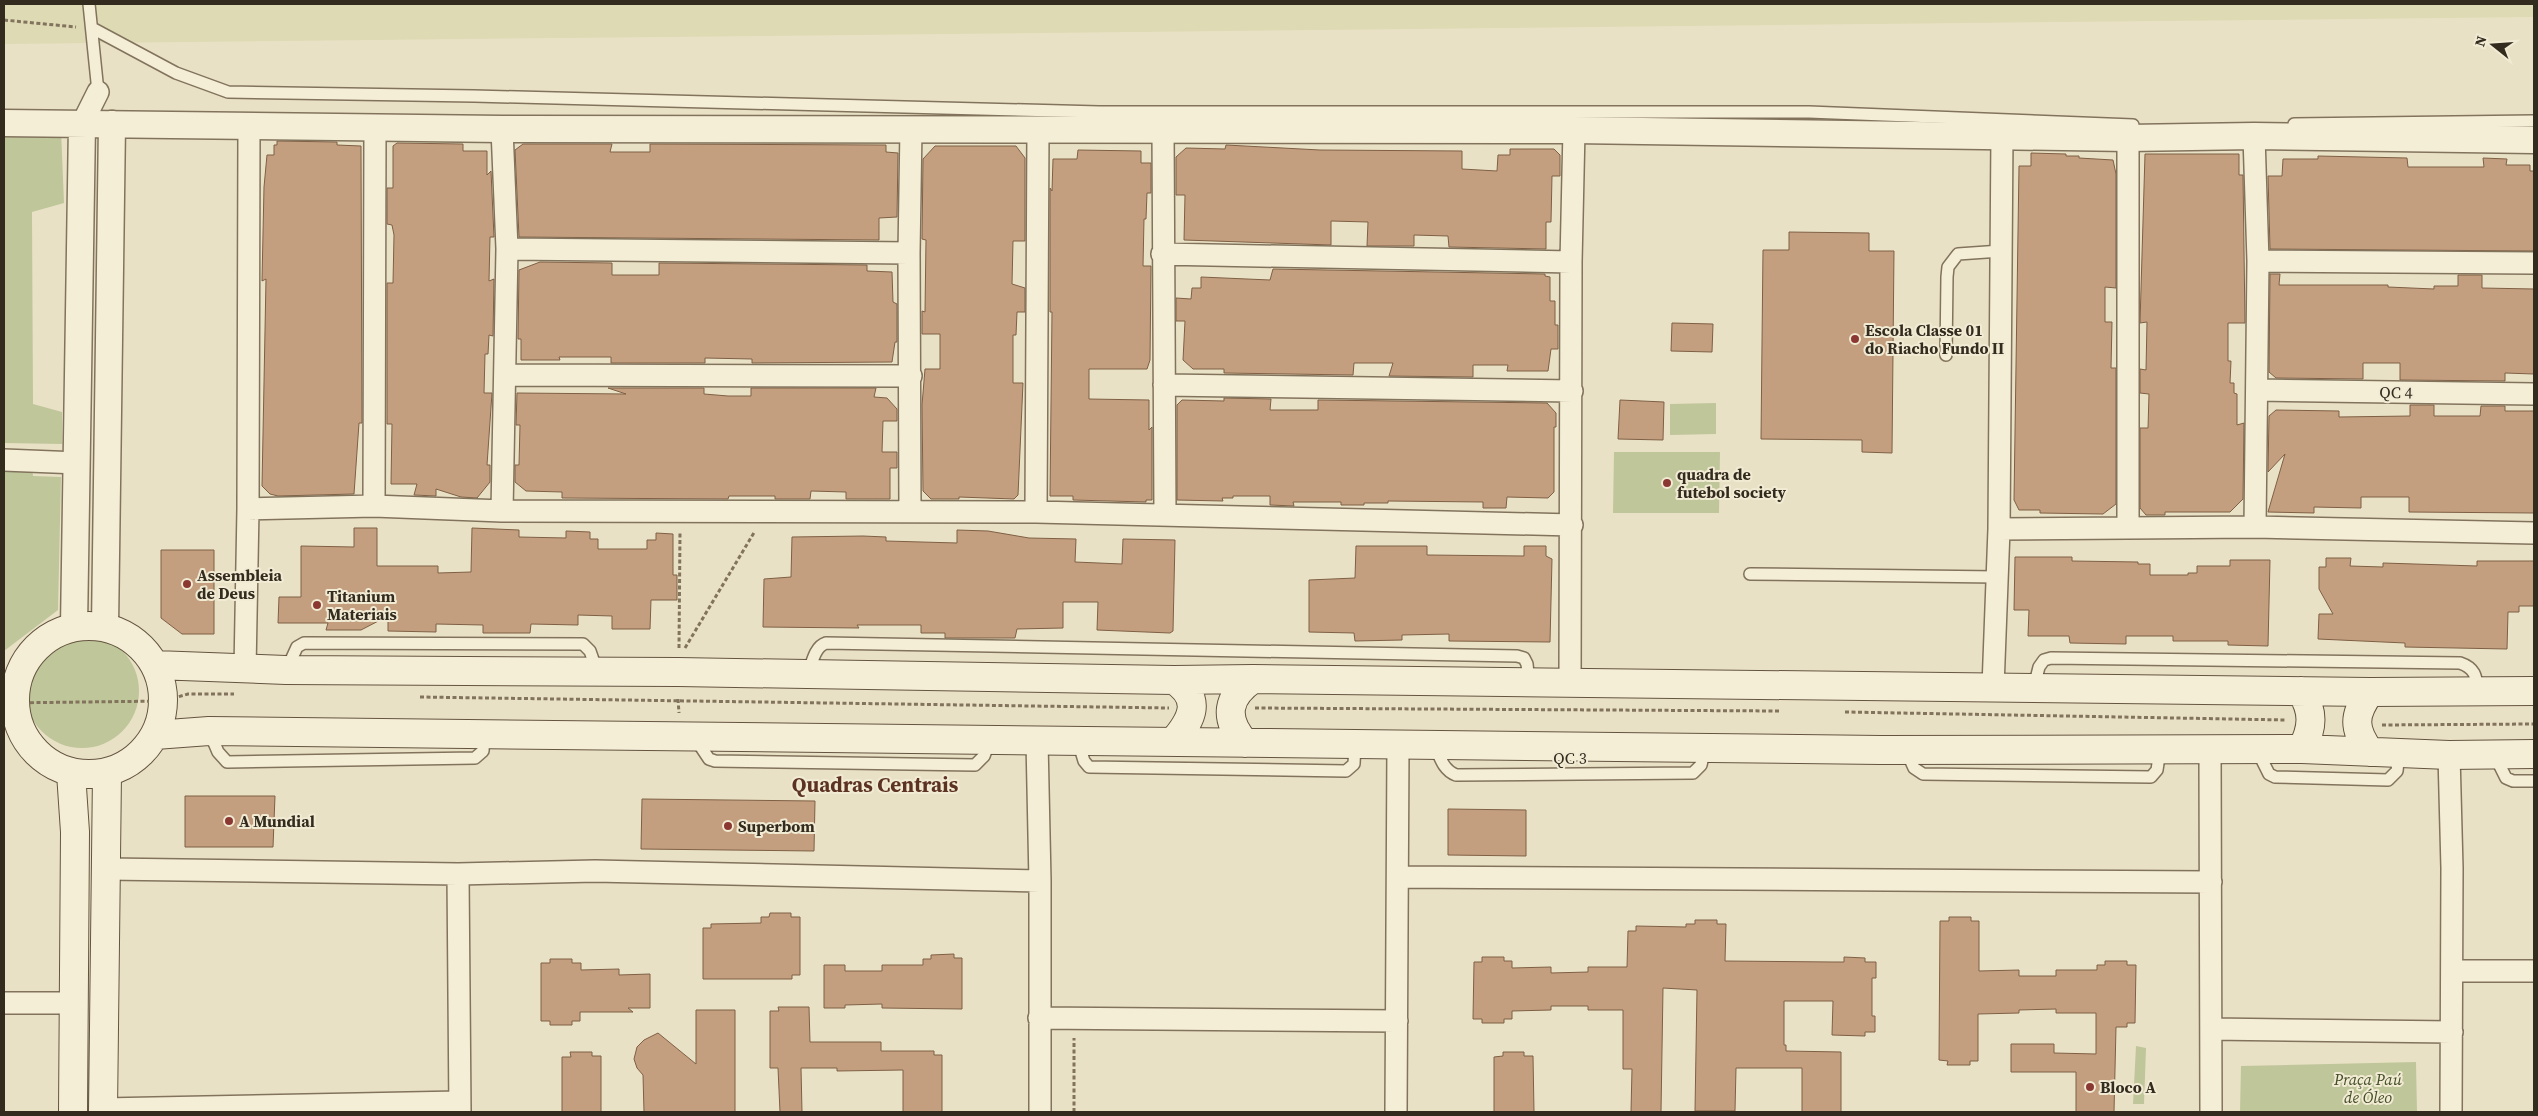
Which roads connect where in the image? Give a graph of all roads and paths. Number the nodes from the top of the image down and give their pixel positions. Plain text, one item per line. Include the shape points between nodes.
1 (89, 4) edge
2 (4, 20) edge
3 (92, 28) junction
4 (98, 92) junction
5 (2534, 121) edge
6 (4, 123) edge
7 (82, 124) junction
8 (112, 124) junction
9 (2229, 124) dead end
10 (2278, 124) dead end
11 (248, 126) junction
12 (376, 128) junction
13 (911, 128) junction
14 (502, 129) junction
15 (1038, 129) junction
16 (1163, 129) junction
17 (1574, 130) junction
18 (2256, 130) junction
19 (2135, 132) junction
20 (2002, 134) junction
21 (2534, 140) edge
22 (506, 249) junction
23 (2001, 251) junction
24 (909, 253) junction
25 (1162, 254) junction
26 (2258, 261) junction
27 (1571, 262) junction
28 (2534, 264) edge
29 (1946, 355) dead end
30 (506, 375) junction
31 (910, 376) junction
32 (1164, 385) junction
33 (2258, 390) junction
34 (1572, 391) junction
35 (2534, 394) edge
36 (4, 460) edge
37 (78, 462) junction
38 (374, 506) junction
39 (248, 509) junction
40 (502, 511) junction
41 (681, 511) junction
42 (766, 511) junction
43 (910, 511) junction
44 (1036, 512) junction
45 (1165, 515) junction
46 (1572, 525) junction
47 (2255, 527) junction
48 (2128, 528) junction
49 (1999, 529) junction
50 (2534, 533) edge
51 (1750, 574) dead end
52 (1997, 577) junction
53 (74, 627) junction
54 (105, 627) junction
55 (155, 665) junction
56 (13, 668) edge
57 (678, 672) junction
58 (808, 674) junction
59 (1253, 679) junction
60 (1174, 680) junction
61 (241, 682) junction
62 (1530, 683) junction
63 (1570, 683) junction
64 (1993, 687) junction
65 (2034, 687) junction
66 (2478, 690) junction
67 (2301, 691) junction
68 (2534, 691) edge
69 (2370, 692) junction
70 (414, 697) dead end
71 (164, 701) junction
72 (678, 701) junction
73 (1192, 708) junction
74 (1230, 708) junction
75 (1780, 712) dead end
76 (1838, 712) dead end
77 (10, 714) edge
78 (2312, 721) junction
79 (2534, 724) edge
80 (2356, 725) junction
81 (155, 735) junction
82 (687, 737) junction
83 (1037, 741) junction
84 (1078, 741) junction
85 (1173, 742) junction
86 (1245, 742) junction
87 (1355, 744) junction
88 (1398, 746) junction
89 (2256, 748) junction
90 (2302, 749) junction
91 (2210, 751) junction
92 (2370, 752) junction
93 (2399, 753) junction
94 (2494, 754) junction
95 (2534, 754) edge
96 (2448, 755) junction
97 (71, 773) junction
98 (107, 773) junction
99 (2534, 781) edge
100 (107, 869) junction
101 (458, 874) junction
102 (1398, 877) junction
103 (1040, 881) junction
104 (2211, 882) junction
105 (2452, 971) junction
106 (2534, 971) edge
107 (4, 1003) edge
108 (74, 1003) junction
109 (1039, 1018) junction
110 (1074, 1018) junction
111 (1397, 1021) junction
112 (2211, 1029) junction
113 (2452, 1032) junction
114 (460, 1107) edge
115 (103, 1110) edge
116 (73, 1112) edge
117 (1040, 1112) edge
118 (1074, 1112) edge
119 (1396, 1112) edge
120 (2211, 1112) edge
121 (2450, 1112) edge

1 - 3 lane
2 - 3 path
3 - 4 lane
3 - 19 lane via 176,73 228,92 1099,112 1809,112
4 - 7 street
4 - 8 street
5 - 10 lane
6 - 7 street
7 - 8 street
7 - 37 street
8 - 11 street
8 - 54 street
9 - 18 lane
11 - 12 street
11 - 39 street
12 - 14 street
12 - 38 street
13 - 14 street
13 - 15 street
13 - 24 street
14 - 22 street
15 - 16 street
15 - 44 street
16 - 17 street
16 - 25 street
17 - 20 street
17 - 27 street
18 - 19 street
18 - 21 street
18 - 26 street
19 - 20 street
19 - 48 street
20 - 23 street
22 - 24 street
22 - 30 street
23 - 29 lane via 1958,254 1948,267
23 - 49 street
24 - 31 street
25 - 27 street
25 - 32 street
26 - 28 street
26 - 33 street
27 - 34 street
30 - 31 street
30 - 40 street
31 - 43 street
32 - 34 street
32 - 45 street
33 - 35 street, QC 4
33 - 47 street
34 - 46 street
36 - 37 street
37 - 53 street
38 - 39 street
38 - 40 street
39 - 61 street
40 - 41 street
41 - 42 street
41 - 42 path via 679,652 688,646
42 - 43 street
43 - 44 street
44 - 45 street
45 - 46 street
46 - 63 street
47 - 48 street
47 - 50 street
48 - 49 street
49 - 52 street
51 - 52 lane
52 - 64 street
53 - 54 main road
53 - 56 main road via 53,635
54 - 55 main road via 126,634 143,648
55 - 61 main road
55 - 71 main road
56 - 77 main road via 16,686
57 - 58 main road
57 - 61 main road via 286,670
57 - 72 path
58 - 60 main road
58 - 62 lane via 820,644 826,643 1517,656 1524,658 1527,664
59 - 60 main road
59 - 62 main road
59 - 74 main road via 1234,695
60 - 73 main road via 1190,696
61 - 71 path
62 - 63 main road
63 - 64 main road
64 - 65 main road
65 - 66 lane via 2039,667 2044,660 2052,658 2460,663 2470,666 2475,673
65 - 67 main road
66 - 68 main road
66 - 69 main road
67 - 69 main road
67 - 78 main road via 2312,712
69 - 80 main road via 2361,704
70 - 72 path
71 - 77 path
71 - 81 main road via 162,719
72 - 73 path
72 - 82 path
73 - 85 main road via 1186,727
74 - 75 path
74 - 86 main road via 1236,733
76 - 78 path
77 - 97 main road via 31,747 49,763
78 - 90 main road
79 - 80 path
80 - 92 main road
81 - 82 main road via 210,732
81 - 98 main road via 143,752 127,765
82 - 83 main road
83 - 84 main road
83 - 103 street
84 - 85 main road
84 - 87 lane via 1084,761 1090,767 1346,771 1354,764
85 - 86 main road
86 - 87 main road
87 - 88 main road
88 - 91 main road
88 - 102 street
89 - 90 main road
89 - 91 main road
89 - 93 lane via 2269,774 2275,777 2388,780 2397,771
90 - 92 main road
91 - 104 street
92 - 93 main road
93 - 96 main road
94 - 95 main road
94 - 96 main road
94 - 99 lane via 2506,778
96 - 105 street
97 - 98 main road
97 - 108 main road via 75,832
98 - 100 main road
100 - 101 street
100 - 115 main road
101 - 103 street via 594,871
101 - 114 street
102 - 104 street
102 - 111 street
103 - 109 street
104 - 112 street
105 - 106 street
105 - 113 street
107 - 108 street
108 - 116 main road
109 - 110 street
109 - 117 street
110 - 111 street
110 - 118 path
111 - 119 street
112 - 113 street
112 - 120 street
113 - 121 street
114 - 115 street

